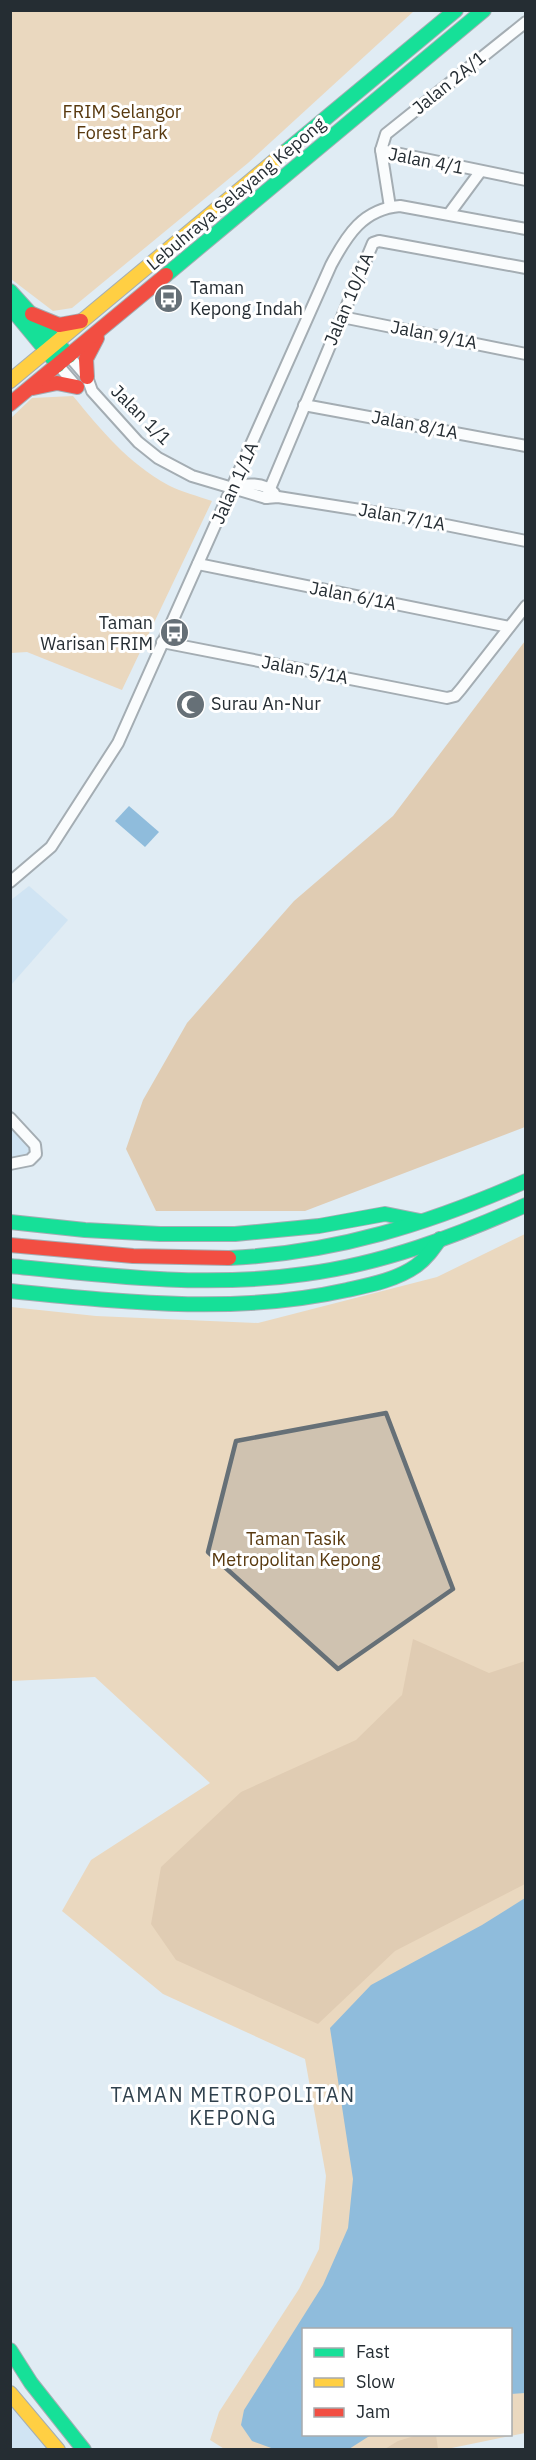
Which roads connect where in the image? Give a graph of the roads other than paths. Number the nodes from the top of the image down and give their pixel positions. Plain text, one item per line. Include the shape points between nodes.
1 (456, 10) edge
2 (484, 10) edge
3 (525, 22) edge
4 (381, 150) junction
5 (480, 172) junction
6 (525, 180) edge
7 (390, 207) junction
8 (449, 213) junction
9 (525, 229) edge
10 (525, 268) edge
11 (10, 291) edge
12 (10, 307) edge
13 (32, 315) junction
14 (342, 317) junction
15 (84, 320) junction
16 (108, 324) junction
17 (52, 347) junction
18 (525, 354) edge
19 (63, 360) junction
20 (10, 381) edge
21 (82, 382) junction
22 (27, 390) junction
23 (10, 404) edge
24 (304, 405) junction
25 (525, 446) edge
26 (233, 488) junction
27 (271, 495) junction
28 (525, 541) edge
29 (198, 564) junction
30 (525, 606) edge
31 (508, 627) junction
32 (162, 642) junction
33 (10, 882) edge
34 (10, 1118) edge
35 (10, 1164) edge
36 (525, 1181) edge
37 (525, 1204) edge
38 (10, 1222) edge
39 (424, 1222) junction
40 (441, 1239) junction
41 (10, 1245) edge
42 (10, 1266) edge
43 (10, 1291) edge
44 (10, 2350) edge
45 (25, 2373) junction
46 (10, 2384) edge
47 (10, 2393) edge
48 (58, 2450) edge
49 (84, 2450) edge

1 - 15 main road, Lebuhraya Selayang Kepong
2 - 16 main road, Lebuhraya Selayang Kepong
3 - 4 street, Jalan 2A/1 via 386,134
4 - 5 street, Jalan 4/1
4 - 7 street, Jalan 4/1
5 - 6 street, Jalan 4/1
5 - 8 street
7 - 8 street, Jalan 1/1A
7 - 26 street, Jalan 1/1A via 360,221 341,246
8 - 9 street, Jalan 1/1A
10 - 14 street, Jalan 10/1A via 379,241 369,248
11 - 13 main road
12 - 17 main road
13 - 15 main road via 59,326
13 - 17 main road
14 - 18 street, Jalan 9/1A
14 - 24 street, Jalan 10/1A
15 - 17 main road, Lebuhraya Selayang Kepong
16 - 19 main road, Lebuhraya Selayang Kepong
16 - 21 main road via 88,352
17 - 19 main road
17 - 20 main road, Lebuhraya Selayang Kepong
19 - 21 street
19 - 22 main road, Lebuhraya Selayang Kepong
21 - 22 main road
21 - 26 street, Jalan 1/1 via 158,458 182,472
22 - 23 main road, Lebuhraya Selayang Kepong
24 - 25 street, Jalan 8/1A
24 - 27 street, Jalan 10/1A
26 - 27 street, Jalan 7/1A via 245,483
26 - 29 street, Jalan 1/1A
27 - 28 street, Jalan 7/1A
29 - 31 street, Jalan 6/1A
29 - 32 street, Jalan 1/1A
30 - 31 street
31 - 32 street, Jalan 5/1A via 461,689 447,698
32 - 33 street, Jalan 1/1A via 118,743 51,847
34 - 35 street via 35,1145 36,1154 30,1160
36 - 39 main road
37 - 40 main road
38 - 39 main road via 160,1234 235,1234 319,1226 385,1214
39 - 41 main road via 337,1246 254,1257 121,1258
40 - 42 main road via 344,1268 255,1278 122,1277
40 - 43 main road via 417,1265 389,1279 332,1295 216,1307
44 - 45 main road
45 - 46 main road
45 - 49 main road
47 - 48 main road

